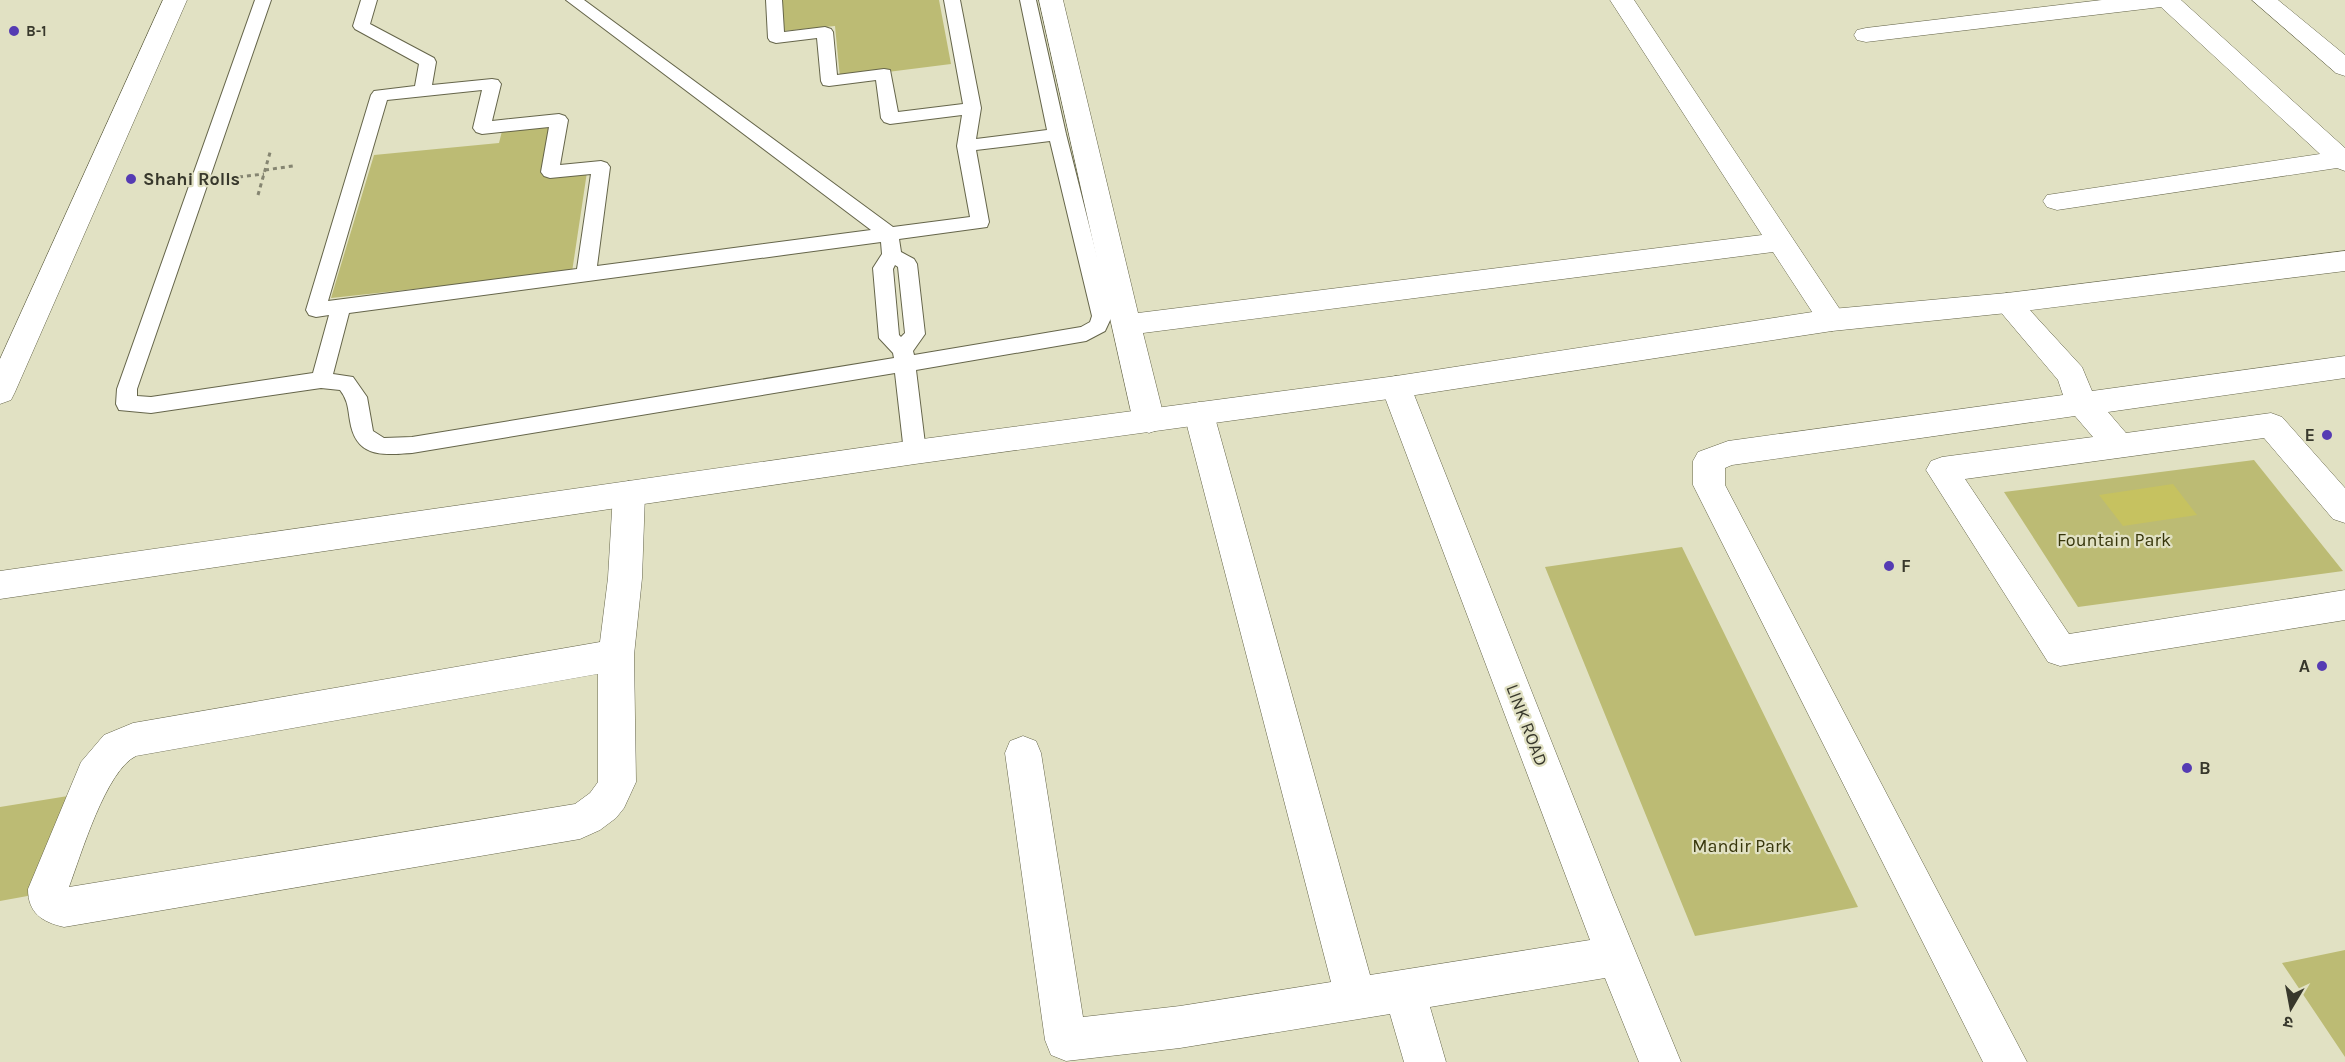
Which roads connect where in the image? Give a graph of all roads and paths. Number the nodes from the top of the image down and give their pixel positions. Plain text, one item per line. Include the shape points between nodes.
1 (175, 0) edge
2 (263, 0) edge
3 (369, 0) edge
4 (574, 0) edge
5 (774, 0) edge
6 (952, 0) edge
7 (1028, 0) edge
8 (1051, 0) edge
9 (1622, 0) edge
10 (2162, 0) edge
11 (2167, 0) edge
12 (2265, 0) edge
13 (1866, 35) dead end
14 (2345, 68) edge
15 (423, 90) junction
16 (972, 108) junction
17 (1057, 134) junction
18 (966, 146) junction
19 (271, 149) dead end
20 (2344, 160) edge
21 (293, 166) dead end
22 (265, 170) junction
23 (258, 195) dead end
24 (2057, 201) dead end
25 (889, 234) junction
26 (1780, 242) junction
27 (2345, 261) edge
28 (586, 275) junction
29 (2007, 303) junction
30 (341, 307) junction
31 (1832, 320) junction
32 (1126, 325) junction
33 (903, 357) junction
34 (2345, 367) edge
35 (321, 380) junction
36 (1396, 387) junction
37 (0, 392) edge
38 (2082, 403) junction
39 (1199, 414) junction
40 (1149, 421) junction
41 (2120, 447) junction
42 (915, 452) junction
43 (628, 494) junction
44 (2345, 510) edge
45 (0, 585) edge
46 (2345, 605) edge
47 (616, 655) junction
48 (1023, 753) dead end
49 (1617, 956) junction
50 (1404, 991) junction
51 (1356, 1000) junction
52 (1067, 1051) edge
53 (1425, 1062) edge
54 (1660, 1062) edge
55 (2006, 1062) edge

1 - 37 street
2 - 35 lane via 127,388 126,404 151,405
3 - 15 lane via 361,26 428,62
4 - 25 lane
5 - 16 lane via 776,38 825,32 830,81 884,74 890,118
6 - 16 lane
7 - 17 lane
8 - 32 street
9 - 26 street
10 - 13 street
11 - 20 street
12 - 14 street
15 - 28 lane via 492,84 482,128 559,120 550,172 601,167
15 - 30 lane via 380,95 316,310
16 - 18 lane
17 - 18 lane
17 - 33 lane via 1102,316 1098,326 1086,334
18 - 25 lane via 980,222
19 - 22 path
20 - 24 street
21 - 22 path
22 - 23 path
25 - 28 lane
25 - 33 lane via 891,255 907,264 915,334
26 - 31 street
26 - 32 street
27 - 29 street
28 - 30 lane
29 - 31 street
29 - 38 street via 2071,375
30 - 35 lane
31 - 36 street
32 - 40 street
33 - 35 lane via 412,445 380,447 363,435 357,398 346,383
33 - 42 lane
34 - 38 street
36 - 39 street
36 - 49 street, LINK ROAD
38 - 41 street
38 - 55 street via 1728,453 1709,461 1709,484
39 - 40 street
39 - 51 street
40 - 42 street
41 - 44 street via 2271,425
41 - 46 street via 1941,470 2060,651
42 - 43 street
43 - 45 street
43 - 47 street via 625,578
47 - 47 street via 617,782 613,796 601,811 580,821 64,907 48,899 48,889 94,774 117,747 133,740
48 - 52 street
49 - 50 street
49 - 54 street, LINK ROAD
50 - 51 street
50 - 53 street
51 - 52 street via 1180,1027

